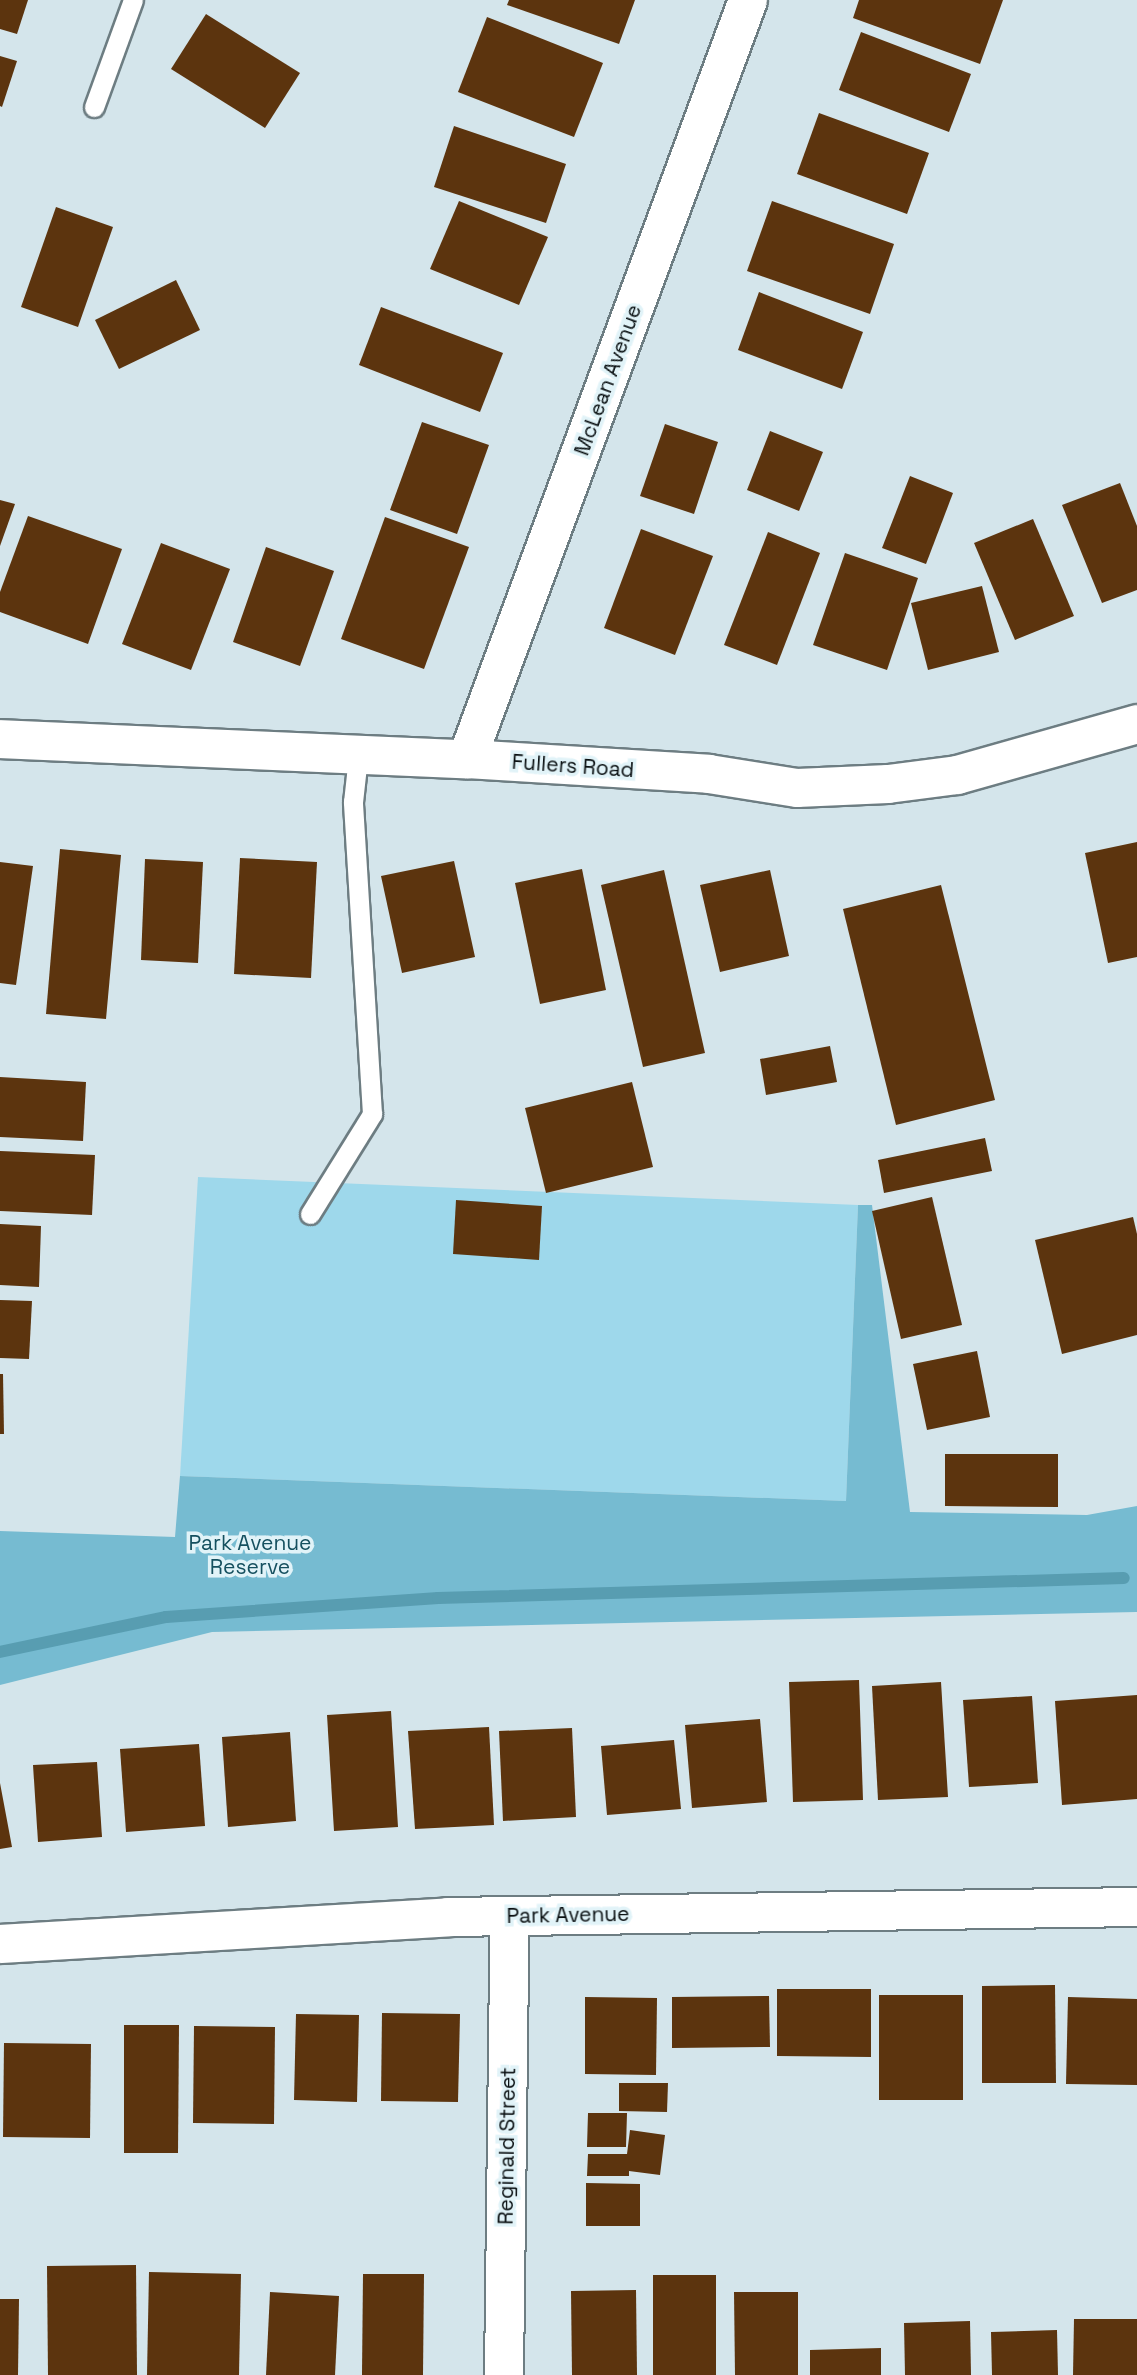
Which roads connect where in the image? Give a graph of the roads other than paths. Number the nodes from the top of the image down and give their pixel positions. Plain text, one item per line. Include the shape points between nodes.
1 (133, 0) edge
2 (748, 0) edge
3 (94, 107) dead end
4 (1137, 724) edge
5 (0, 739) edge
6 (358, 757) junction
7 (467, 759) junction
8 (310, 1214) dead end
9 (1137, 1907) edge
10 (510, 1916) junction
11 (0, 1944) edge
12 (504, 2375) edge

1 - 3 lane
2 - 7 street, McLean Avenue
4 - 7 street, Fullers Road via 957,775 888,784 797,788 709,774
5 - 6 street, Fullers Road
6 - 7 street, Fullers Road
6 - 8 lane via 353,802 372,1114
9 - 10 street, Park Avenue
10 - 11 street, Park Avenue
10 - 12 street, Reginald Street

